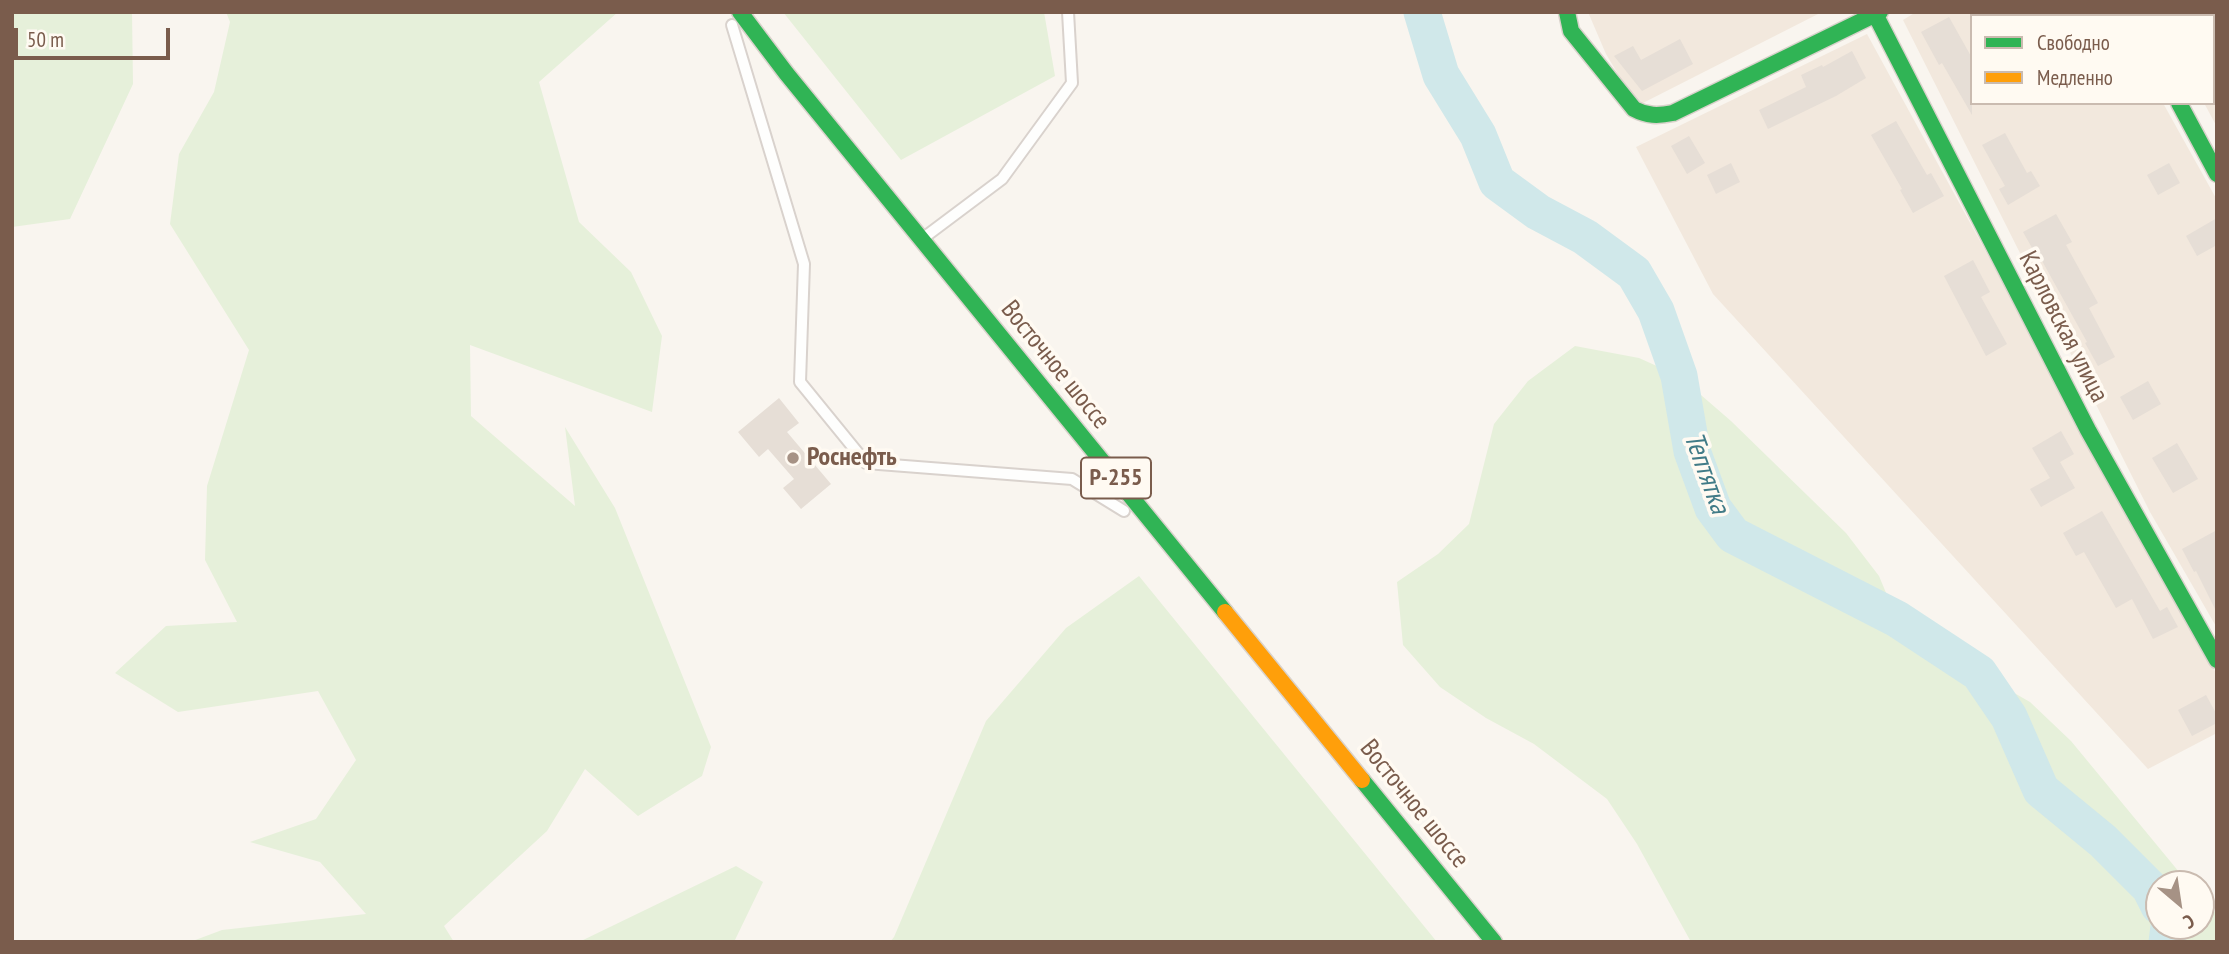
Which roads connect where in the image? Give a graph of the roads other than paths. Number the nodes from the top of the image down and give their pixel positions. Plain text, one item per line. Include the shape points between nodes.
1 (728, 12) edge
2 (740, 12) edge
3 (1068, 12) edge
4 (1567, 12) edge
5 (1876, 13) edge
6 (2180, 105) edge
7 (2217, 174) edge
8 (922, 240) junction
9 (1163, 536) junction
10 (2217, 660) edge
11 (1494, 942) edge

1 - 9 lane via 804,264 800,382 866,463 1072,479
2 - 8 main road, Восточное шоссе / Р-255
3 - 8 lane via 1072,83 1002,179
4 - 5 main road via 1571,31 1634,108 1646,116 1673,113
5 - 10 main road, Карловская улица via 2088,430
6 - 7 main road
8 - 9 main road, Восточное шоссе / Р-255
9 - 11 main road, Восточное шоссе / Р-255

